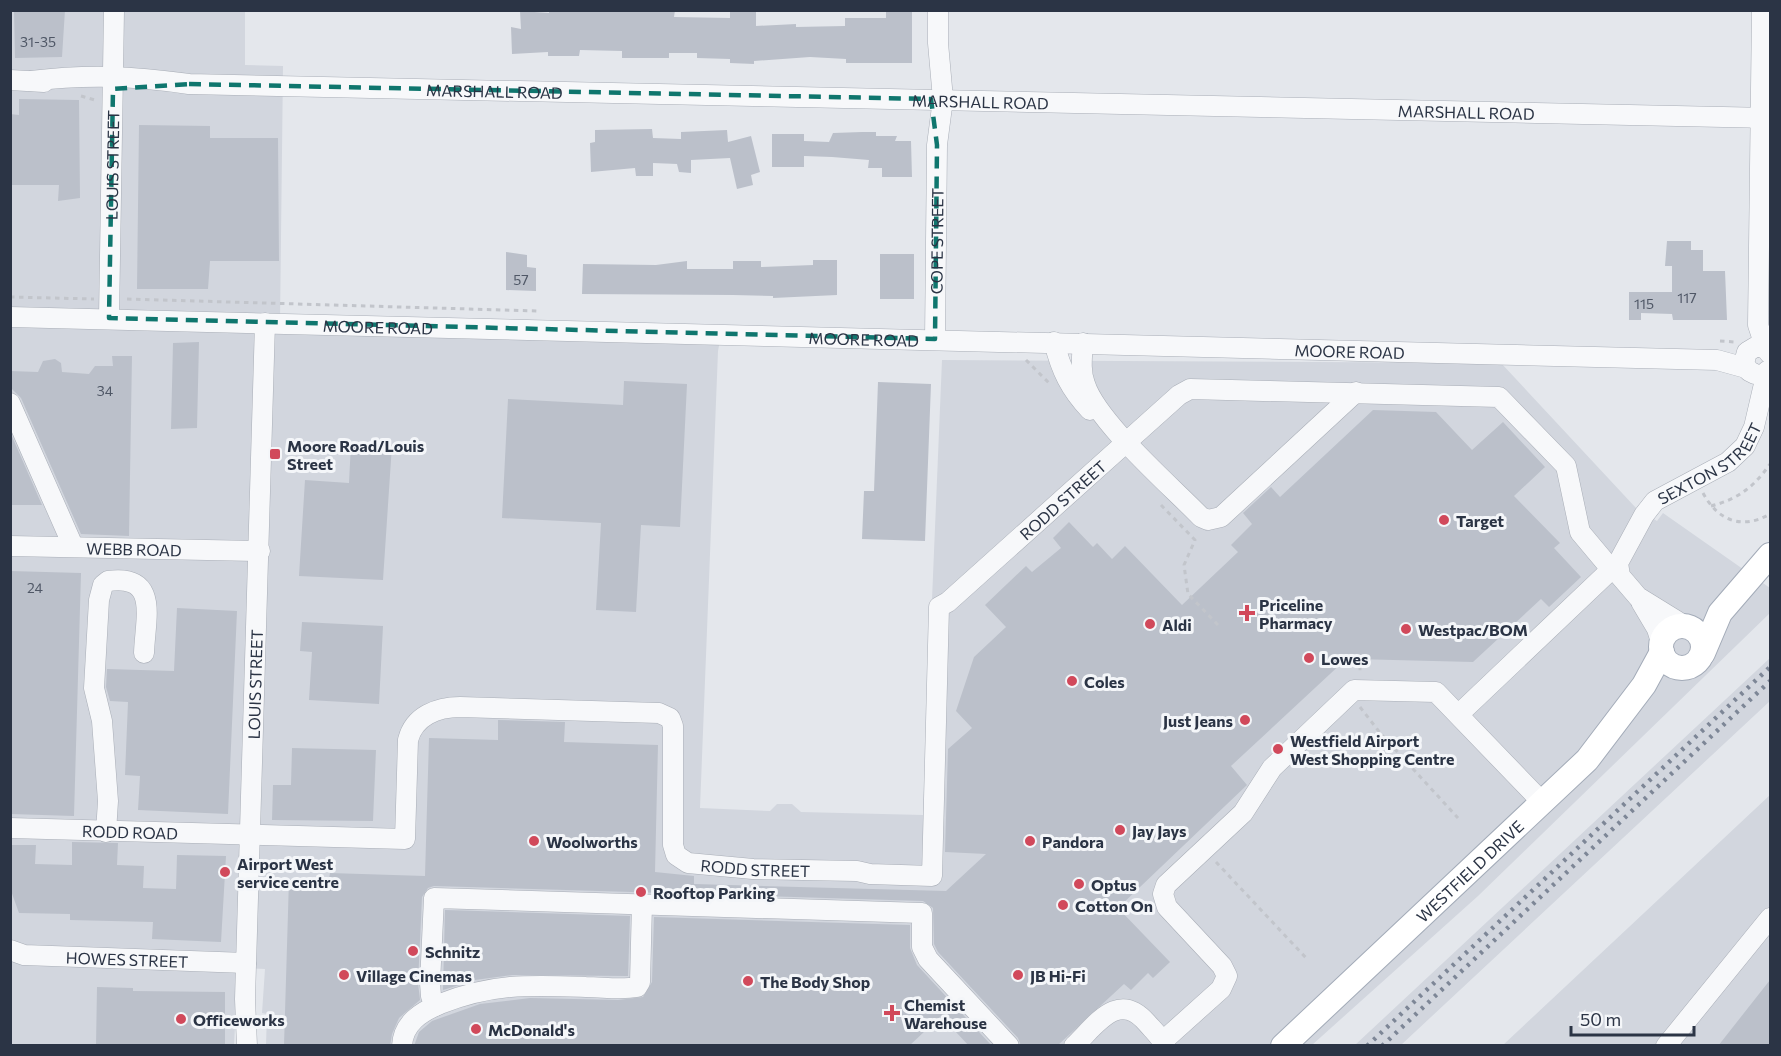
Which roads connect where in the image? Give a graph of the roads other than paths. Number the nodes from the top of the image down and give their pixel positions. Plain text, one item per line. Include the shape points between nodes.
1 (114, 10) edge
2 (938, 10) edge
3 (1762, 10) edge
4 (10, 80) edge
5 (113, 83) junction
6 (937, 99) junction
7 (1765, 118) edge
8 (10, 317) edge
9 (109, 318) junction
10 (265, 323) junction
11 (935, 339) junction
12 (1054, 342) junction
13 (1083, 343) junction
14 (1760, 362) edge
15 (1356, 392) junction
16 (10, 403) edge
17 (1120, 435) junction
18 (10, 546) edge
19 (73, 546) junction
20 (260, 551) junction
21 (1770, 555) edge
22 (1615, 566) junction
23 (1638, 597) junction
24 (1720, 614) junction
25 (1686, 627) junction
26 (1662, 648) junction
27 (144, 653) dead end
28 (1695, 660) junction
29 (1644, 685) junction
30 (1459, 714) junction
31 (1542, 802) junction
32 (10, 828) edge
33 (106, 832) junction
34 (250, 834) junction
35 (642, 904) junction
36 (1770, 918) edge
37 (10, 950) edge
38 (246, 963) junction
39 (435, 1006) junction
40 (402, 1042) edge
41 (1166, 1044) edge
42 (247, 1046) edge
43 (1009, 1046) edge
44 (1074, 1046) edge
45 (1283, 1046) edge
46 (1666, 1046) edge

1 - 5 street, LOUIS STREET
2 - 6 street, COPE STREET
3 - 7 street
4 - 5 street, MARSHALL ROAD via 81,75
5 - 6 street, MARSHALL ROAD
5 - 9 street, LOUIS STREET
6 - 7 street, MARSHALL ROAD
6 - 11 street, COPE STREET
7 - 14 street
8 - 9 street, MOORE ROAD
9 - 10 street, MOORE ROAD
10 - 11 street, MOORE ROAD
10 - 20 street, LOUIS STREET
11 - 12 street, MOORE ROAD
12 - 13 street, MOORE ROAD
12 - 17 street via 1071,389
13 - 14 street, MOORE ROAD
13 - 17 street via 1084,383
14 - 22 street, SEXTON STREET via 1750,437 1728,462 1661,496 1649,508
15 - 17 street via 1190,389
15 - 17 street via 1218,520 1201,517
15 - 22 street via 1499,397 1566,466 1580,532
16 - 19 street
17 - 34 street, RODD STREET via 939,607 932,876 728,868 682,861 673,845 673,726 670,718 659,713 443,709 423,716 412,726 405,839
18 - 19 street, WEBB ROAD
19 - 20 street, WEBB ROAD
20 - 34 street, LOUIS STREET
21 - 24 main road
22 - 23 street
22 - 30 street, SEXTON STREET
23 - 25 street
23 - 26 street via 1657,629
24 - 25 main road
24 - 28 main road
25 - 26 main road via 1669,631
25 - 28 main road via 1700,636
26 - 28 main road via 1670,664
26 - 29 main road, WESTFIELD DRIVE
27 - 33 street via 146,596 142,587 133,582 108,580 99,600 94,688 102,721 108,801
28 - 29 main road, WESTFIELD DRIVE
29 - 31 main road, WESTFIELD DRIVE via 1587,760
30 - 31 street
30 - 41 street via 1436,692 1359,688 1350,693 1272,768 1243,813 1166,885 1162,894 1167,907 1226,973 1221,989
31 - 45 main road, WESTFIELD DRIVE
32 - 33 street, RODD ROAD
33 - 34 street, RODD ROAD
34 - 38 street, LOUIS STREET
35 - 39 street via 638,987 509,986 482,990
35 - 39 street via 434,898 430,983
35 - 43 street via 922,913 922,947 928,959
36 - 46 street
37 - 38 street, HOWES STREET via 24,955
38 - 42 street, LOUIS STREET
39 - 40 street via 407,1026
41 - 44 street via 1134,1011 1119,1008

